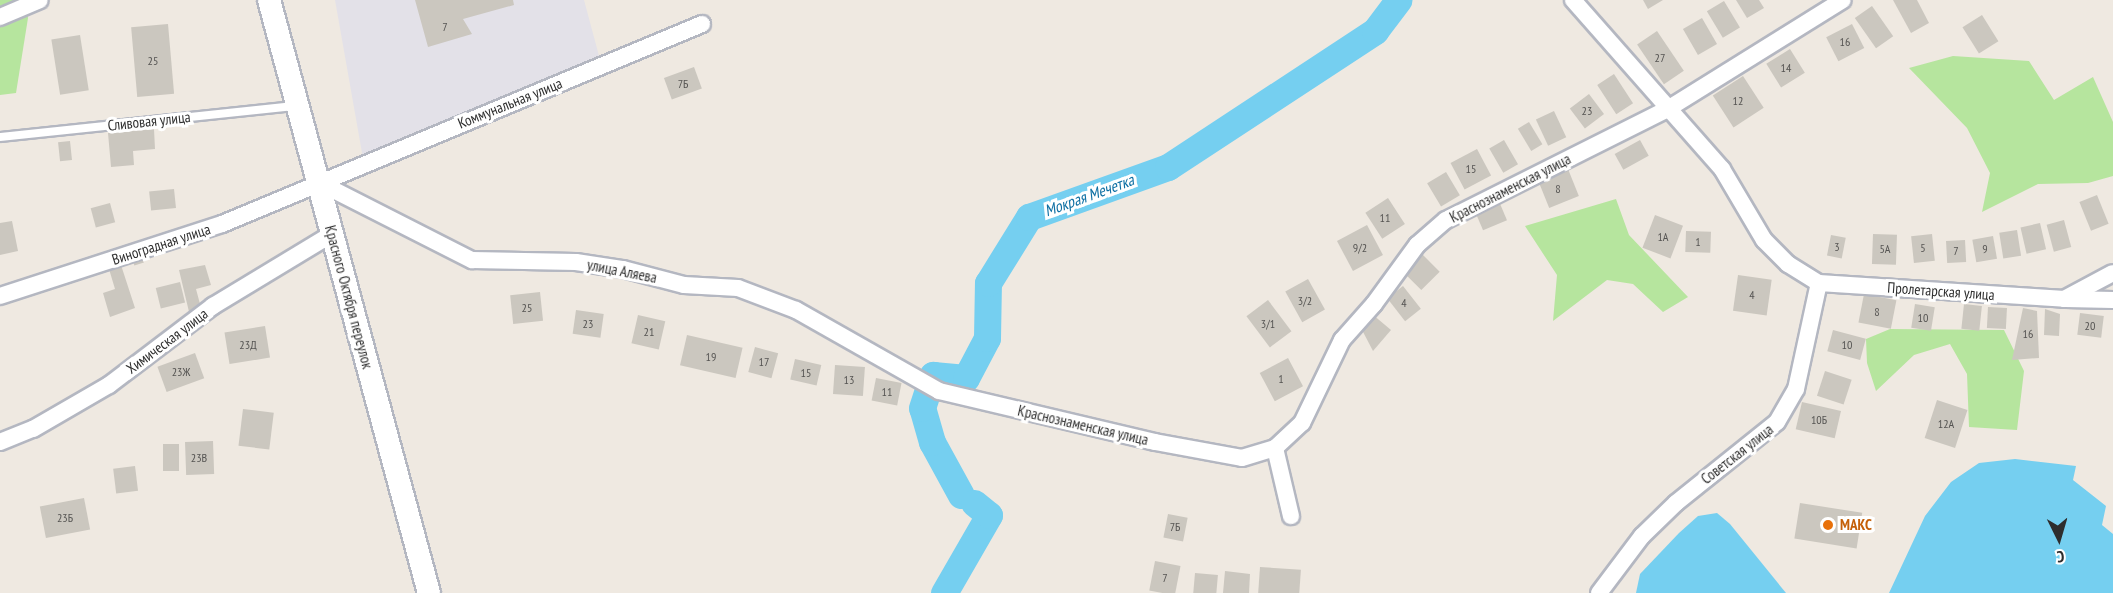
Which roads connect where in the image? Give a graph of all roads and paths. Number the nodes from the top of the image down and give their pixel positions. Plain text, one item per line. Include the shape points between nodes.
1 (40, 0) edge
2 (269, 0) edge
3 (1843, 0) edge
4 (1575, 4) edge
5 (0, 17) edge
6 (702, 24) dead end
7 (297, 106) junction
8 (1666, 110) junction
9 (0, 137) edge
10 (318, 182) junction
11 (332, 234) junction
12 (2113, 273) edge
13 (1819, 283) junction
14 (0, 296) edge
15 (2064, 299) junction
16 (2113, 300) edge
17 (939, 391) joint
18 (0, 442) edge
19 (1275, 448) junction
20 (1291, 516) dead end
21 (429, 593) edge
22 (1599, 593) edge

1 - 5 street
2 - 7 street, Красного Октября переулок
3 - 8 street, Краснознаменская улица
4 - 8 street
6 - 10 street, Коммунальная улица
7 - 9 lane, Сливовая улица
7 - 10 street, Красного Октября переулок
8 - 13 street via 1722,169 1764,240 1788,264
8 - 19 street, Краснознаменская улица via 1446,220 1417,245 1342,340 1302,423
10 - 11 street, Красного Октября переулок
10 - 14 street, Виноградная улица via 222,224
10 - 17 street, улица Аляева via 472,260 576,262 623,268 684,285 738,288 796,310
11 - 18 street, Химическая улица via 213,306 109,385 33,429
11 - 21 street, Красного Октября переулок
12 - 15 street
13 - 15 street, Пролетарская улица
13 - 22 street, Советская улица via 1796,389 1777,422 1676,503 1642,536
15 - 16 street, Пролетарская улица
17 - 19 street, Краснознаменская улица via 1212,454 1242,458
19 - 20 street

